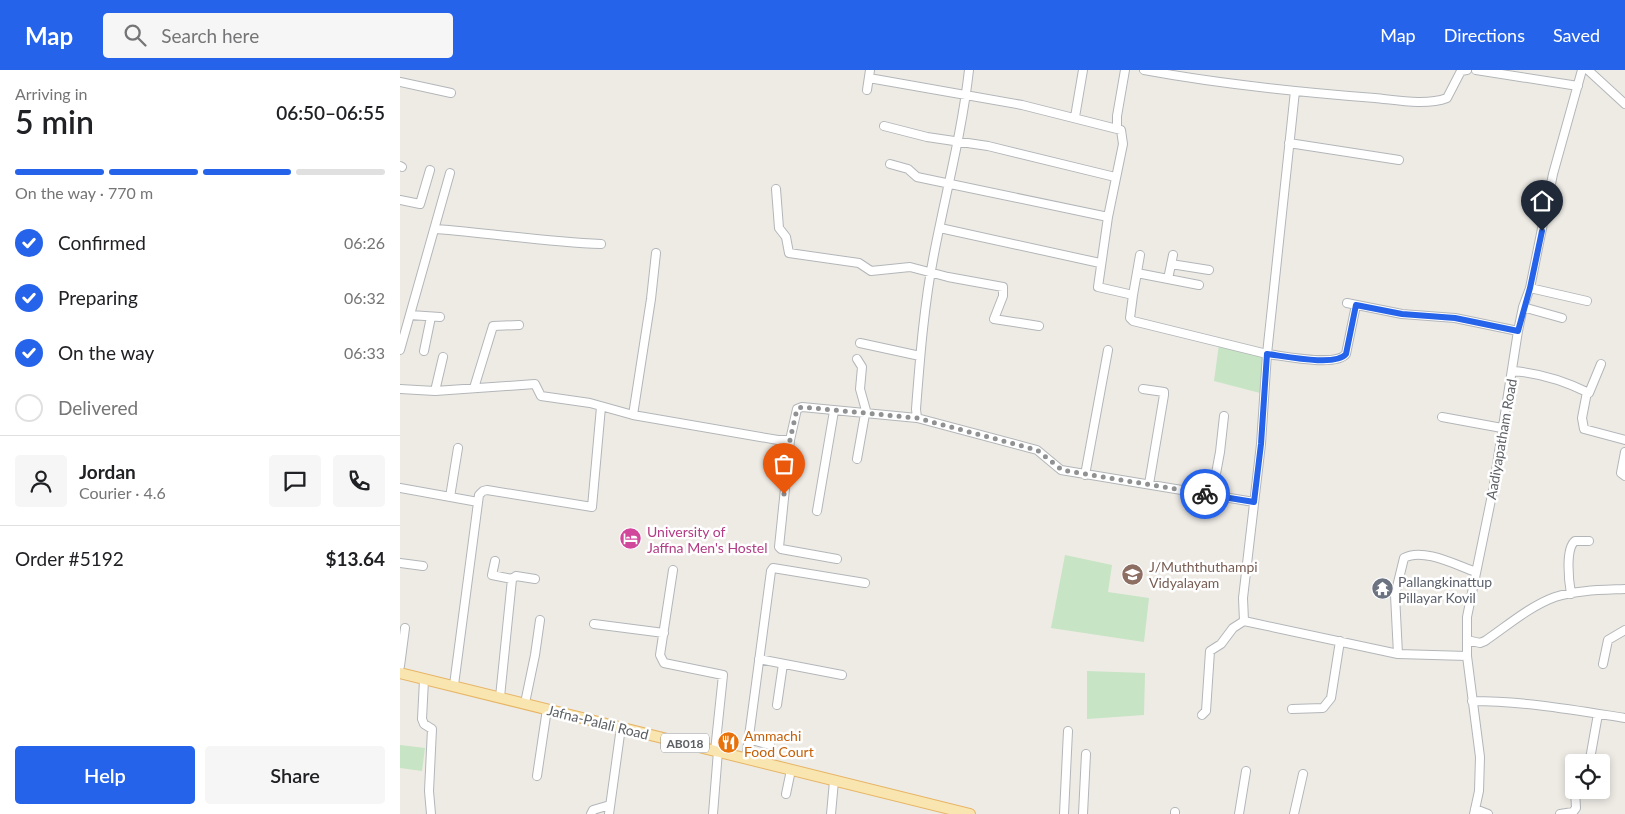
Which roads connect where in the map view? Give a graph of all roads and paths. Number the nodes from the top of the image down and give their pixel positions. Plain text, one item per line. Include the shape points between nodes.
1 (969, 70) edge
2 (1083, 70) edge
3 (1125, 70) edge
4 (1144, 70) edge
5 (1467, 70) edge
6 (1476, 70) edge
7 (1582, 70) edge
8 (1588, 70) edge
9 (869, 74) edge
10 (400, 82) edge
11 (1578, 86) junction
12 (867, 90) dead end
13 (1294, 91) junction
14 (451, 93) dead end
15 (966, 96) junction
16 (1625, 104) edge
17 (1075, 118) junction
18 (884, 126) dead end
19 (1118, 128) junction
20 (959, 141) junction
21 (1289, 143) junction
22 (1400, 160) dead end
23 (890, 164) dead end
24 (430, 170) dead end
25 (450, 173) dead end
26 (1115, 177) junction
27 (950, 184) junction
28 (776, 189) dead end
29 (400, 200) edge
30 (1108, 217) junction
31 (940, 228) junction
32 (436, 229) junction
33 (601, 244) dead end
34 (656, 253) dead end
35 (1140, 255) dead end
36 (1173, 255) dead end
37 (1100, 263) junction
38 (1171, 264) junction
39 (1209, 270) dead end
40 (931, 272) junction
41 (1137, 273) junction
42 (1168, 279) junction
43 (1199, 285) dead end
44 (1530, 288) junction
45 (1133, 295) junction
46 (1587, 301) dead end
47 (1347, 302) dead end
48 (1356, 305) junction
49 (1523, 307) junction
50 (410, 316) junction
51 (431, 317) junction
52 (440, 317) dead end
53 (1562, 318) dead end
54 (519, 326) dead end
55 (1039, 326) dead end
56 (1518, 331) junction
57 (860, 343) dead end
58 (400, 350) edge
59 (1108, 350) dead end
60 (424, 351) dead end
61 (1267, 354) junction
62 (920, 356) junction
63 (443, 357) dead end
64 (857, 359) dead end
65 (1601, 364) dead end
66 (1513, 371) junction
67 (474, 388) junction
68 (400, 389) edge
69 (1143, 389) dead end
70 (435, 391) junction
71 (1587, 392) junction
72 (601, 407) junction
73 (834, 411) junction
74 (866, 414) junction
75 (633, 415) junction
76 (1224, 416) dead end
77 (1442, 417) dead end
78 (917, 418) junction
79 (1502, 428) junction
80 (790, 440) junction
81 (1625, 440) edge
82 (458, 448) dead end
83 (1625, 452) edge
84 (857, 459) dead end
85 (1085, 475) junction
86 (1625, 476) edge
87 (1149, 484) junction
88 (400, 488) edge
89 (1212, 495) junction
90 (450, 497) junction
91 (478, 502) junction
92 (1254, 502) junction
93 (817, 511) dead end
94 (1590, 541) dead end
95 (837, 558) dead end
96 (495, 561) dead end
97 (400, 563) edge
98 (423, 566) dead end
99 (673, 570) dead end
100 (1476, 572) junction
101 (512, 579) junction
102 (535, 579) dead end
103 (865, 583) dead end
104 (1625, 589) edge
105 (1571, 594) junction
106 (540, 620) dead end
107 (1244, 621) junction
108 (594, 624) dead end
109 (405, 628) dead end
110 (1625, 630) edge
111 (664, 633) junction
112 (1468, 640) junction
113 (1340, 642) junction
114 (1398, 654) junction
115 (1468, 656) junction
116 (759, 659) junction
117 (783, 664) junction
118 (1604, 664) dead end
119 (400, 666) edge
120 (400, 672) edge
121 (842, 675) dead end
122 (424, 680) junction
123 (454, 685) junction
124 (500, 697) junction
125 (1472, 701) junction
126 (525, 703) junction
127 (777, 705) dead end
128 (547, 709) junction
129 (1292, 709) dead end
130 (1598, 714) junction
131 (1202, 715) dead end
132 (1625, 718) edge
133 (621, 727) junction
134 (1068, 731) dead end
135 (748, 739) junction
136 (770, 745) dead end
137 (717, 751) junction
138 (1086, 754) dead end
139 (1591, 754) edge
140 (746, 759) junction
141 (791, 770) junction
142 (1246, 771) dead end
143 (1303, 774) dead end
144 (537, 776) dead end
145 (834, 781) junction
146 (786, 794) dead end
147 (1576, 799) edge
148 (610, 805) junction
149 (1475, 811) edge
150 (431, 814) edge
151 (591, 814) edge
152 (609, 814) edge
153 (713, 814) edge
154 (831, 814) edge
155 (970, 814) edge
156 (1064, 814) edge
157 (1083, 814) edge
158 (1239, 814) edge
159 (1294, 814) edge
160 (1488, 814) edge
161 (1560, 814) edge

1 - 15 street
2 - 17 street
3 - 19 street
4 - 13 street
5 - 13 street via 1461,71 1451,93 1441,100 1411,101
6 - 11 street
7 - 11 street, Aadiyapatham Road
8 - 16 street
9 - 12 street
9 - 15 street
10 - 14 street
11 - 44 street, Aadiyapatham Road via 1553,174
13 - 21 street
15 - 17 street
15 - 20 street
17 - 19 street
18 - 20 street
19 - 26 street via 1124,136
20 - 26 street
20 - 27 street
21 - 22 street
21 - 61 street
23 - 27 street via 908,169 917,177
24 - 29 street via 420,204
25 - 32 street
26 - 30 street
27 - 30 street
27 - 31 street
28 - 40 street via 778,228 786,237 789,253 859,263 871,270 904,266
30 - 37 street
31 - 37 street
31 - 40 street
32 - 33 street via 546,242
32 - 50 street
34 - 75 street
35 - 41 street
36 - 38 street
37 - 45 street via 1098,287
38 - 39 street
38 - 42 street
40 - 55 street via 1003,287 1004,296 994,319
40 - 62 street
41 - 42 street
41 - 45 street
42 - 43 street
44 - 46 street
44 - 49 street, Aadiyapatham Road
45 - 61 street via 1130,318 1133,321
47 - 48 street
48 - 56 street via 1402,314 1455,318
48 - 61 street via 1346,354 1341,359 1327,361
49 - 53 street
49 - 56 street, Aadiyapatham Road
50 - 51 street
50 - 58 street
51 - 52 street
51 - 60 street
54 - 67 street via 493,326
56 - 66 street, Aadiyapatham Road
57 - 62 street
59 - 85 street
61 - 92 street
62 - 78 street
63 - 70 street
64 - 74 street via 862,367 860,389
65 - 71 street via 1590,392
66 - 71 street via 1532,373
66 - 79 street, Aadiyapatham Road
67 - 70 street
67 - 72 street via 535,384 541,396
68 - 70 street
69 - 87 street via 1164,392
71 - 81 street via 1582,418 1584,429
72 - 75 street
72 - 91 street via 592,507 487,490 479,495
73 - 74 street
73 - 80 street via 797,409
73 - 93 street
74 - 78 street
74 - 84 street
75 - 80 street
76 - 89 street
77 - 79 street
78 - 85 street via 1033,449 1062,470
79 - 100 street, Aadiyapatham Road
80 - 95 street via 779,547
82 - 90 street
83 - 86 street via 1621,472
85 - 87 street
87 - 89 street
88 - 90 street
89 - 92 street
90 - 91 street
91 - 123 street
92 - 107 street via 1243,598
94 - 105 street via 1575,541 1571,548 1568,576
96 - 101 street via 492,575
97 - 98 street
99 - 111 street
100 - 112 street, Aadiyapatham Road via 1467,617
100 - 114 street via 1439,558 1404,558 1395,595
101 - 102 street via 516,576
101 - 124 street
103 - 116 street via 773,568
104 - 105 street
105 - 112 street via 1532,609 1485,641
106 - 126 street
107 - 113 street
107 - 131 street via 1210,651 1206,711
108 - 111 street
109 - 119 street
110 - 118 street via 1608,640
111 - 137 street via 660,655 664,662 724,675
112 - 115 street, Aadiyapatham Road
113 - 114 street
113 - 129 street via 1331,698 1323,708
114 - 115 street
115 - 125 street, Aadiyapatham Road
116 - 117 street
116 - 135 street
117 - 121 street
117 - 127 street
120 - 122 main road, Jafna-Palali Road / AB018
122 - 123 main road, Jafna-Palali Road / AB018
122 - 150 street via 422,719 432,729
123 - 124 main road, Jafna-Palali Road / AB018
124 - 126 main road, Jafna-Palali Road / AB018
125 - 130 street via 1566,707
125 - 149 street, Aadiyapatham Road via 1480,758
126 - 128 main road, Jafna-Palali Road / AB018
128 - 133 main road, Jafna-Palali Road / AB018
128 - 144 street
130 - 132 street
130 - 139 street
133 - 137 main road, Jafna-Palali Road / AB018
133 - 148 street
134 - 156 street
135 - 136 street
135 - 140 street
137 - 140 main road, Jafna-Palali Road / AB018
137 - 153 street
138 - 157 street
140 - 141 main road, Jafna-Palali Road / AB018
141 - 145 main road, Jafna-Palali Road / AB018
141 - 146 street
142 - 158 street
143 - 159 street
145 - 154 street
145 - 155 main road, Jafna-Palali Road / AB018
147 - 161 street via 1573,812
148 - 151 street via 593,810
148 - 152 street
149 - 160 street

